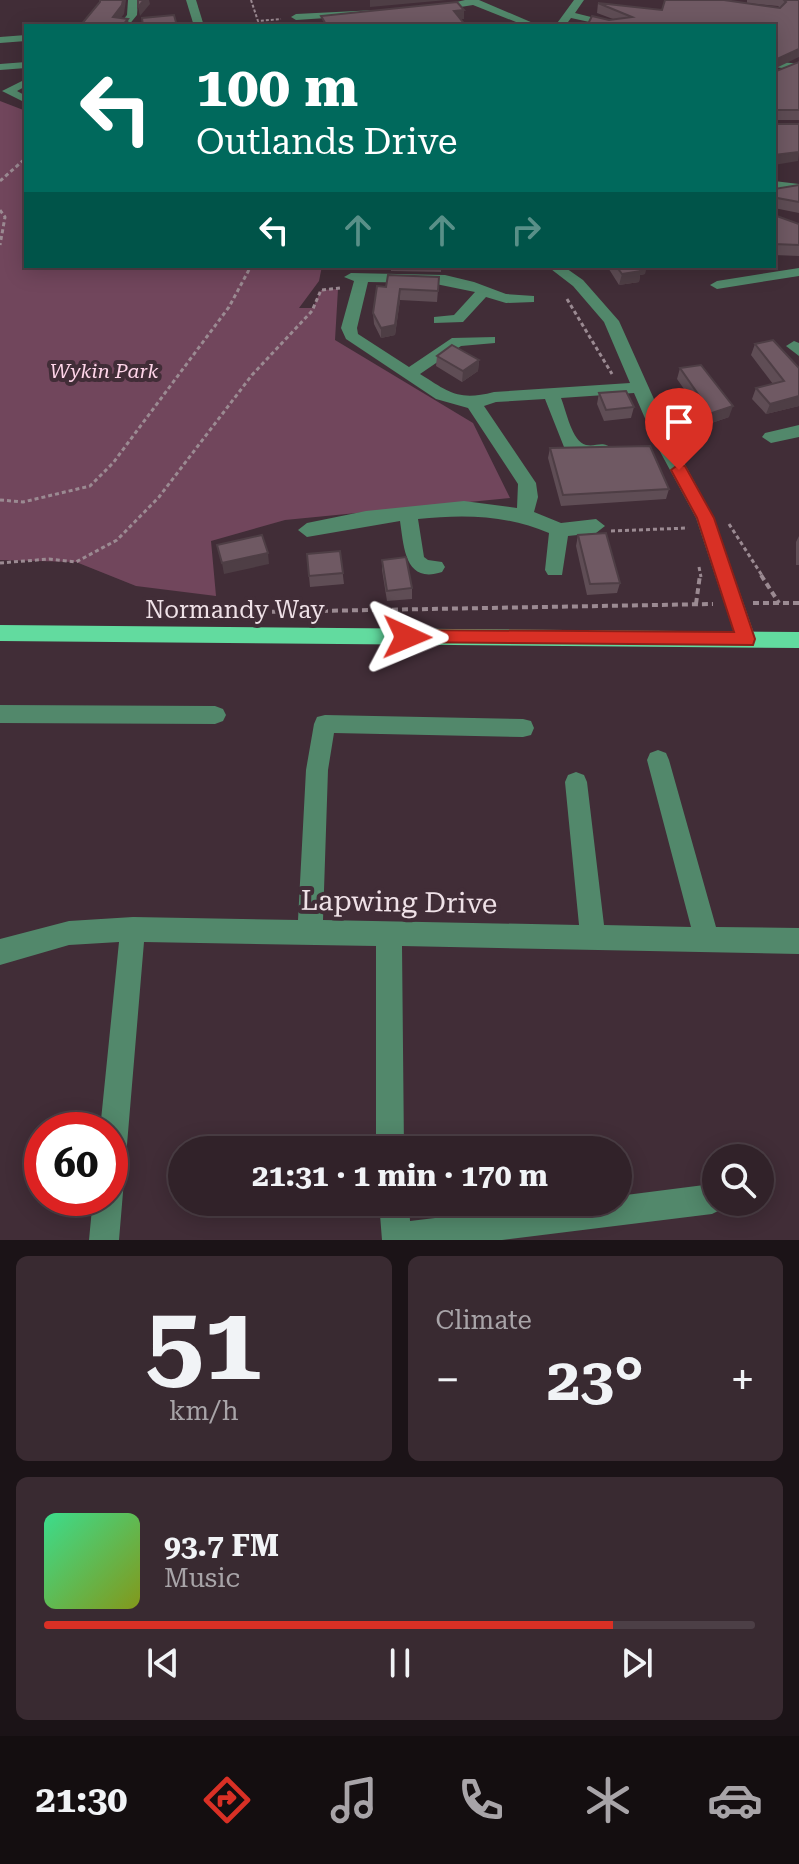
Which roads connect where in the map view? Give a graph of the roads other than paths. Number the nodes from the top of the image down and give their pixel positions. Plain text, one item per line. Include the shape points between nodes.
1 (133, 0) edge
2 (191, 0) edge
3 (579, 0) edge
4 (471, 1) edge
5 (419, 9) edge
6 (381, 11) edge
7 (571, 15) junction
8 (296, 17) road end
9 (125, 24) edge
10 (198, 24) edge
11 (530, 24) edge
12 (562, 24) edge
13 (613, 24) edge
14 (24, 38) edge
15 (0, 40) edge
16 (776, 64) edge
17 (24, 65) edge
18 (797, 65) edge
19 (0, 67) edge
20 (776, 76) edge
21 (24, 83) edge
22 (4, 91) edge
23 (24, 99) edge
24 (776, 185) edge
25 (799, 188) edge
26 (467, 268) edge
27 (557, 268) edge
28 (799, 272) edge
29 (457, 282) junction
30 (717, 285) dead end
31 (483, 292) junction
32 (529, 299) dead end
33 (439, 320) dead end
34 (490, 340) dead end
35 (409, 374) junction
36 (642, 387) junction
37 (551, 393) junction
38 (474, 404) junction
39 (799, 431) edge
40 (771, 437) dead end
41 (619, 447) edge
42 (408, 513) junction
43 (524, 515) junction
44 (596, 526) road end
45 (307, 530) dead end
46 (559, 530) junction
47 (435, 567) dead end
48 (555, 570) dead end
49 (2, 634) edge
50 (746, 639) junction
51 (799, 640) edge
52 (215, 715) dead end
53 (2, 721) edge
54 (523, 728) dead end
55 (658, 760) dead end
56 (576, 782) dead end
57 (133, 929) junction
58 (310, 930) junction
59 (389, 934) junction
60 (593, 935) junction
61 (707, 938) junction
62 (799, 941) edge
63 (0, 952) edge
64 (390, 1136) edge
65 (702, 1200) edge
66 (395, 1216) edge
67 (397, 1239) edge
68 (104, 1240) edge

1 - 9 street
2 - 10 street
3 - 7 street
4 - 5 street
4 - 11 street
6 - 8 street
7 - 12 street
7 - 13 street
14 - 15 street
16 - 18 street
17 - 19 street
18 - 20 street
21 - 22 street
22 - 23 street
24 - 25 street
26 - 29 street
27 - 36 street via 578,283 611,321
28 - 30 street
29 - 31 street
29 - 35 street via 357,277 351,336
31 - 32 street via 505,301
31 - 33 street via 458,319
34 - 35 street via 457,341
35 - 38 street via 442,395
36 - 37 street
36 - 50 street via 705,518
37 - 38 street via 494,397
37 - 41 street via 570,443 582,451
38 - 43 street via 527,483
39 - 40 street
42 - 43 street via 464,508
42 - 45 street
42 - 47 street via 415,559 423,568
43 - 46 street
44 - 46 street
46 - 48 street
49 - 50 main road, Normandy Way
50 - 51 main road, Normandy Way
52 - 53 street via 44,715
54 - 58 street via 325,724 317,770
55 - 61 street
56 - 60 street
57 - 58 street, Lapwing Drive
57 - 63 street, Lapwing Drive via 69,933
57 - 68 street
58 - 59 street, Lapwing Drive
59 - 60 street, Lapwing Drive
59 - 64 street
60 - 61 street, Lapwing Drive
61 - 62 street, Lapwing Drive
65 - 67 street
66 - 67 street

